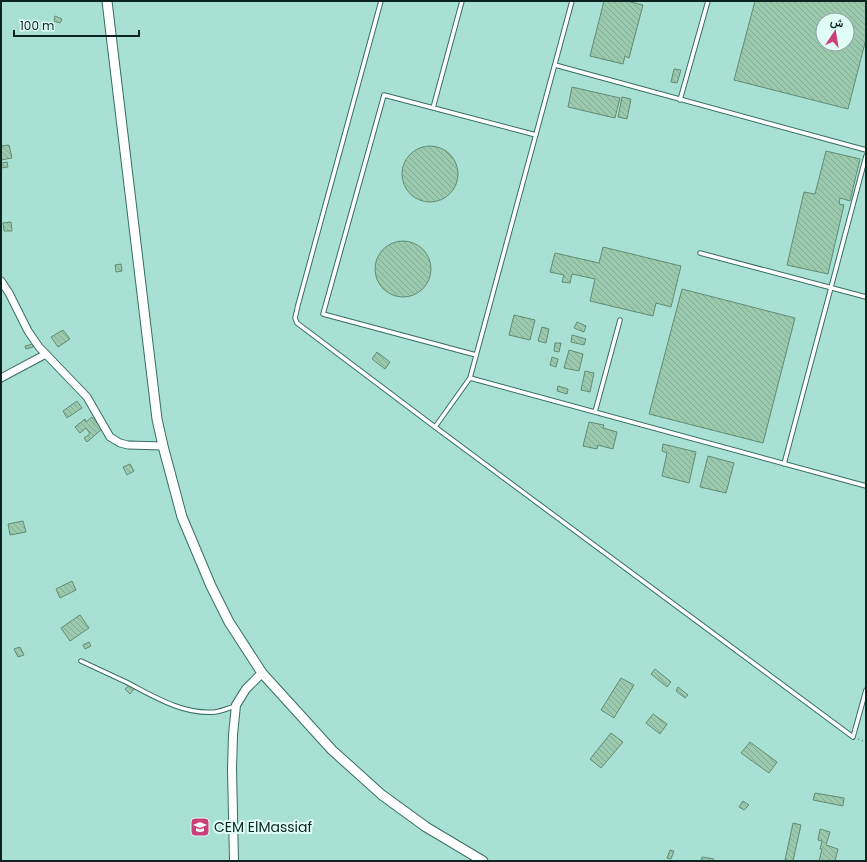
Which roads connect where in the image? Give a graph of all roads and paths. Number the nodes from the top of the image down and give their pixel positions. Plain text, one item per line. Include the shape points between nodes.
1 (107, 1) edge
2 (381, 1) edge
3 (462, 1) edge
4 (572, 1) edge
5 (708, 1) edge
6 (555, 65) junction
7 (680, 100) junction
8 (433, 108) junction
9 (536, 135) junction
10 (866, 150) edge
11 (866, 156) edge
12 (700, 253) dead end
13 (1, 281) edge
14 (831, 288) junction
15 (866, 297) edge
16 (620, 320) dead end
17 (46, 354) junction
18 (476, 355) junction
19 (1, 378) edge
20 (470, 378) junction
21 (595, 412) junction
22 (435, 426) junction
23 (163, 446) junction
24 (784, 464) junction
25 (866, 486) edge
26 (81, 661) dead end
27 (262, 673) junction
28 (866, 690) edge
29 (236, 705) junction
30 (853, 737) junction
31 (866, 742) edge
32 (234, 861) edge
33 (483, 861) edge

1 - 23 main road via 150,367
2 - 22 lane via 296,318 300,326
3 - 8 lane
4 - 6 lane
5 - 7 lane
6 - 7 lane
6 - 9 lane
7 - 10 lane
8 - 9 lane
8 - 18 lane via 384,95 324,314
9 - 18 lane
11 - 14 lane
12 - 14 lane
13 - 17 street via 28,331
14 - 15 lane
14 - 24 lane
16 - 21 lane
17 - 19 street
17 - 23 street via 87,396 110,437 128,445
18 - 20 lane
20 - 21 lane
20 - 22 lane
21 - 24 lane
22 - 30 lane
23 - 27 main road via 182,517 211,586 229,622
24 - 25 lane
26 - 29 lane via 154,698 186,709 216,712
27 - 29 street via 246,689
27 - 33 main road via 332,750 382,795 426,827
28 - 30 lane
29 - 32 street via 232,769
30 - 31 path

